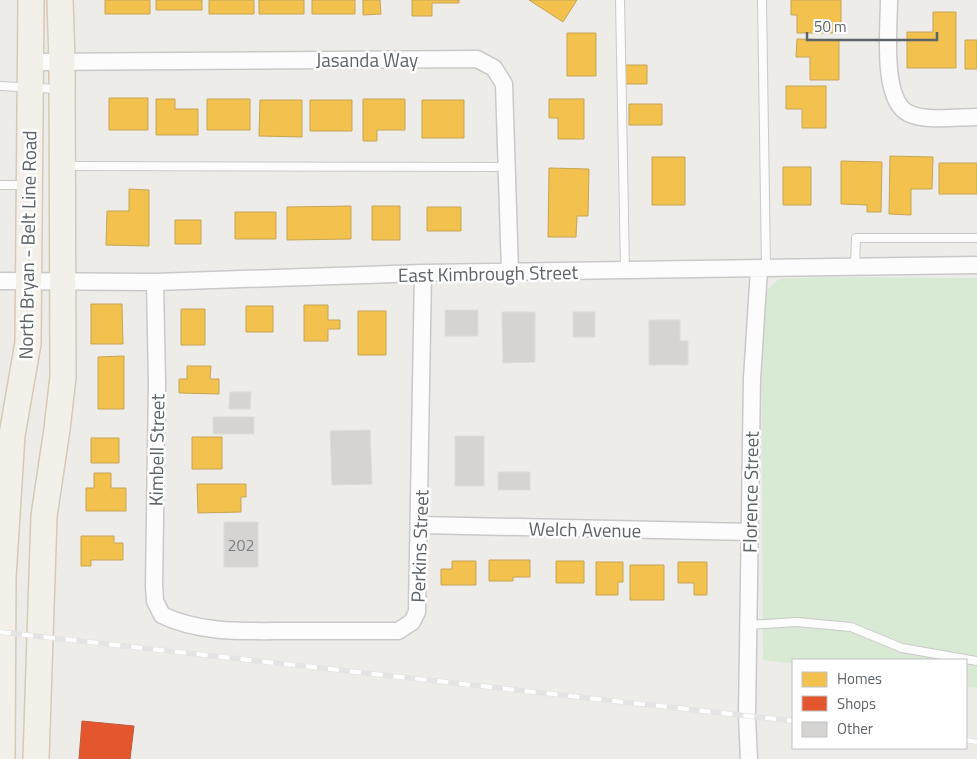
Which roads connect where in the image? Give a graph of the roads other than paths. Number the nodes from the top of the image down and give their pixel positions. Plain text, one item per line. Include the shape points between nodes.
1 (31, 0) edge
2 (60, 0) edge
3 (620, 0) edge
4 (762, 0) edge
5 (889, 0) edge
6 (62, 61) junction
7 (31, 62) junction
8 (0, 86) edge
9 (31, 89) junction
10 (62, 89) junction
11 (977, 117) edge
12 (62, 166) junction
13 (506, 167) junction
14 (0, 185) edge
15 (30, 185) junction
16 (977, 238) edge
17 (977, 265) edge
18 (855, 267) junction
19 (763, 268) junction
20 (625, 270) junction
21 (510, 272) junction
22 (423, 273) junction
23 (29, 280) junction
24 (63, 280) junction
25 (0, 281) edge
26 (155, 282) junction
27 (420, 526) junction
28 (750, 532) junction
29 (162, 615) joint
30 (748, 625) junction
31 (965, 659) edge
32 (2, 759) edge
33 (36, 759) edge
34 (741, 759) edge
35 (749, 759) edge

1 - 7 main road, North Bryan - Belt Line Road
2 - 6 main road, North Bryan - Belt Line Road
3 - 20 lane
4 - 19 lane
5 - 11 street via 888,61 899,104 907,113 921,117
6 - 7 street, Jasanda Way
6 - 10 main road, North Bryan - Belt Line Road
6 - 13 street, Jasanda Way via 476,59 494,68 504,84
7 - 9 main road, North Bryan - Belt Line Road
8 - 9 lane
9 - 10 lane
9 - 15 main road, North Bryan - Belt Line Road
10 - 12 main road, North Bryan - Belt Line Road
12 - 13 lane
12 - 24 main road, North Bryan - Belt Line Road
13 - 21 street, Jasanda Way
14 - 15 lane
15 - 23 main road, North Bryan - Belt Line Road
16 - 18 lane via 856,238
17 - 18 street, East Kimbrough Street
18 - 19 street, East Kimbrough Street
19 - 20 street, East Kimbrough Street
19 - 28 street, Florence Street via 752,379
20 - 21 street, East Kimbrough Street
21 - 22 street, East Kimbrough Street
22 - 26 street, East Kimbrough Street
22 - 27 street, Perkins Street
23 - 24 street, East Kimbrough Street
23 - 25 street, East Kimbrough Street
23 - 32 main road, North Bryan - Belt Line Road via 28,343 12,435 3,567
24 - 26 street, East Kimbrough Street
24 - 33 main road, North Bryan - Belt Line Road via 61,400 44,516
26 - 29 street, Kimbell Street via 154,585 155,601
27 - 28 street, Welch Avenue
27 - 29 street, Perkins Street via 417,612 412,622 398,631 206,629
28 - 30 street, Florence Street
30 - 31 lane via 797,622 851,627 902,648
30 - 34 street via 737,651 738,752
30 - 35 street, Florence Street

